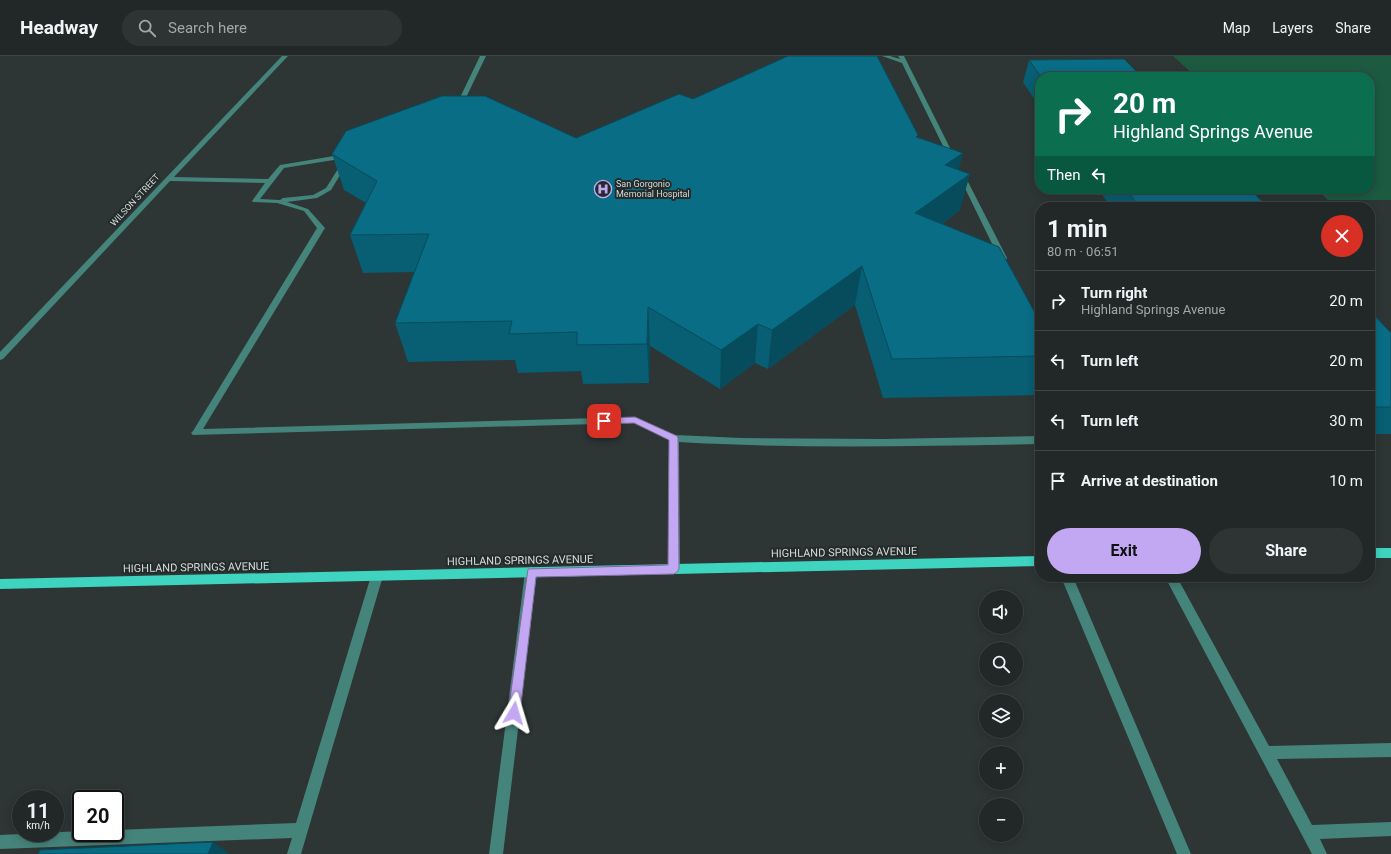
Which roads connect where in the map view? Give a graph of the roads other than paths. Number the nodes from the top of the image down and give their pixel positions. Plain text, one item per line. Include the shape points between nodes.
1 (285, 56) edge
2 (483, 56) edge
3 (885, 56) edge
4 (903, 59) edge
5 (454, 117) edge
6 (356, 153) edge
7 (349, 156) junction
8 (169, 179) junction
9 (270, 180) junction
10 (277, 201) junction
11 (1008, 268) edge
12 (0, 357) edge
13 (674, 438) junction
14 (1035, 440) edge
15 (1375, 553) edge
16 (1391, 553) edge
17 (1035, 561) edge
18 (674, 569) junction
19 (531, 572) junction
20 (377, 576) junction
21 (1069, 582) edge
22 (1174, 582) edge
23 (0, 584) edge
24 (1391, 750) edge
25 (1266, 753) junction
26 (1391, 829) edge
27 (301, 830) junction
28 (1308, 832) junction
29 (0, 842) edge
30 (294, 854) edge
31 (496, 854) edge
32 (1184, 854) edge
33 (1320, 854) edge

1 - 8 street, WILSON STREET
2 - 5 street
3 - 4 street
4 - 11 street
6 - 7 street
7 - 9 street via 282,166
7 - 10 street via 329,189 316,197
8 - 9 street
8 - 12 street, WILSON STREET
9 - 10 street via 255,201
10 - 13 street via 306,210 321,228 196,433 635,420
13 - 14 street via 741,442 883,443
13 - 18 street
15 - 16 main road
17 - 18 main road, HIGHLAND SPRINGS AVENUE
18 - 19 main road, HIGHLAND SPRINGS AVENUE
19 - 20 main road, HIGHLAND SPRINGS AVENUE
19 - 31 street
20 - 23 main road, HIGHLAND SPRINGS AVENUE
20 - 27 street
21 - 32 street
22 - 25 street
24 - 25 street
25 - 28 street
26 - 28 street
27 - 29 street
27 - 30 street
28 - 33 street

